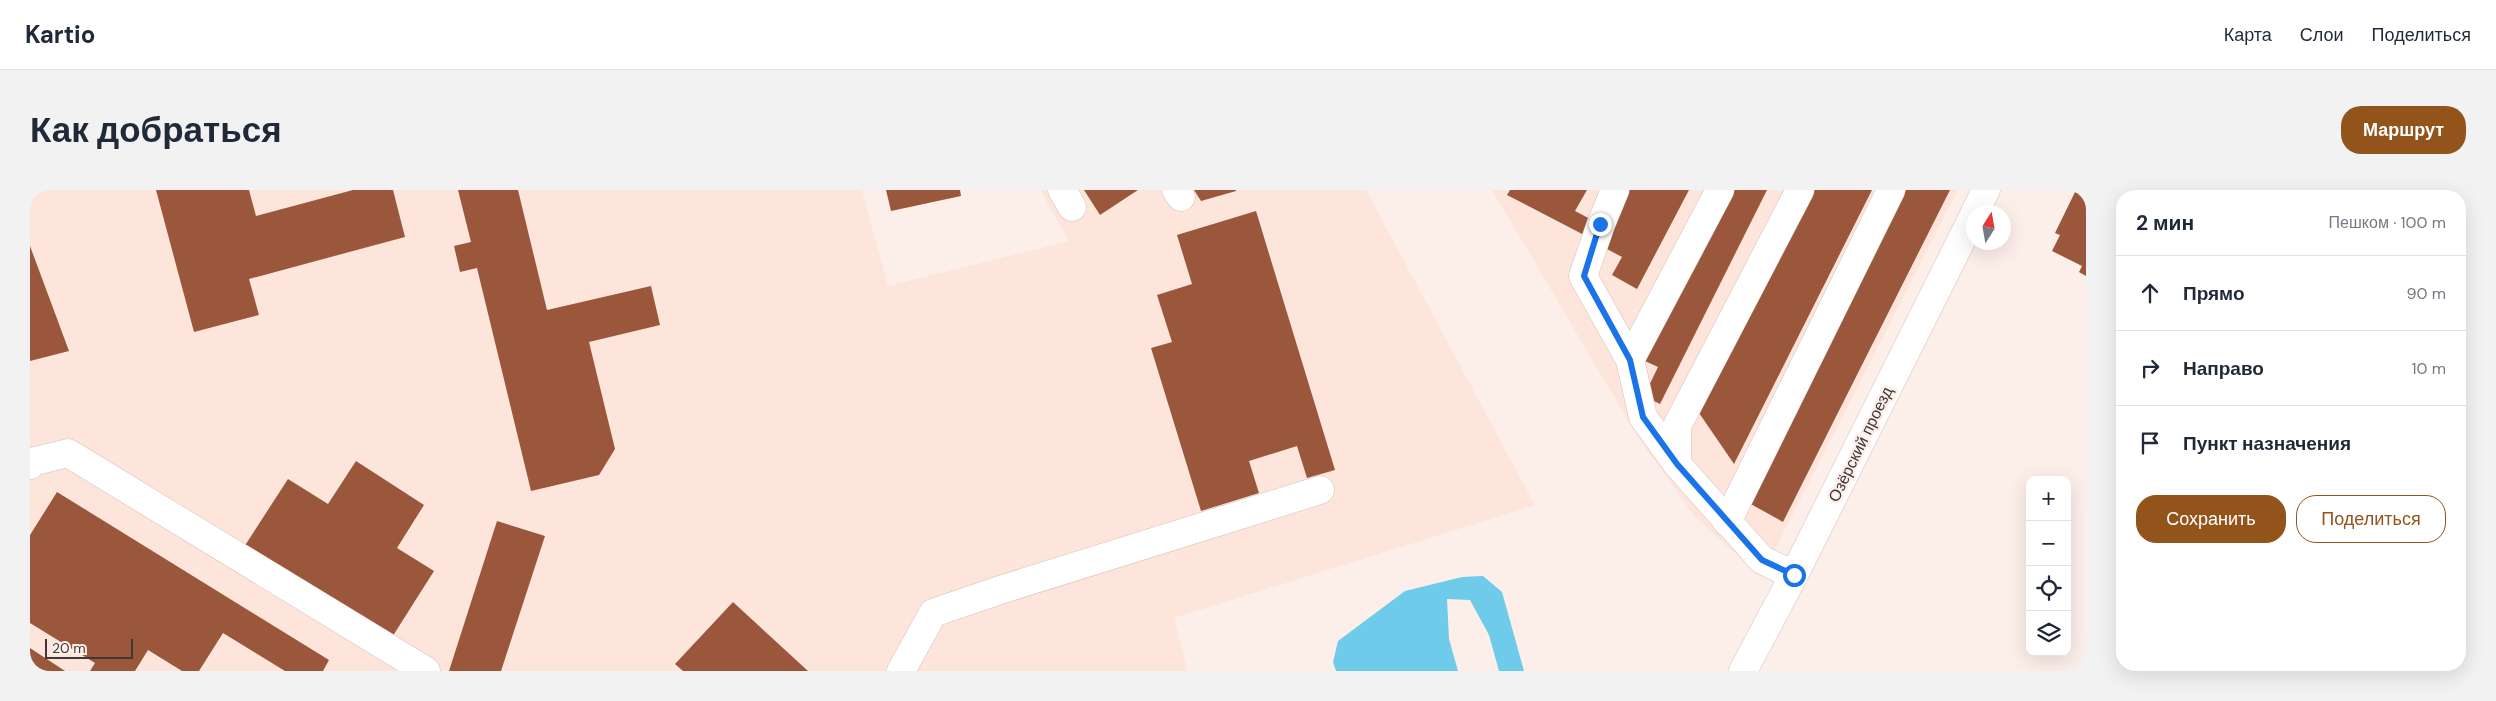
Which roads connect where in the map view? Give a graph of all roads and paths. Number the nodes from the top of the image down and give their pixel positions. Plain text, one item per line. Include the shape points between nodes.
1 (1615, 190) edge
2 (1720, 190) edge
3 (1800, 190) edge
4 (1890, 190) edge
5 (1986, 190) edge
6 (1978, 205) edge
7 (1966, 230) edge
8 (1630, 360) junction
9 (1677, 464) junction
10 (30, 465) edge
11 (1320, 490) dead end
12 (1727, 522) junction
13 (1794, 575) junction
14 (426, 671) edge
15 (901, 671) edge
16 (1743, 671) edge

1 - 8 street via 1600,224 1584,276
2 - 8 street
3 - 9 street via 1677,426
4 - 12 street
5 - 6 street, Озёрский проезд
7 - 13 street, Озёрский проезд
8 - 9 street via 1643,417
9 - 12 street
10 - 14 street via 68,453
11 - 15 street via 933,614
12 - 13 street via 1762,560
13 - 16 street, Озёрский проезд

